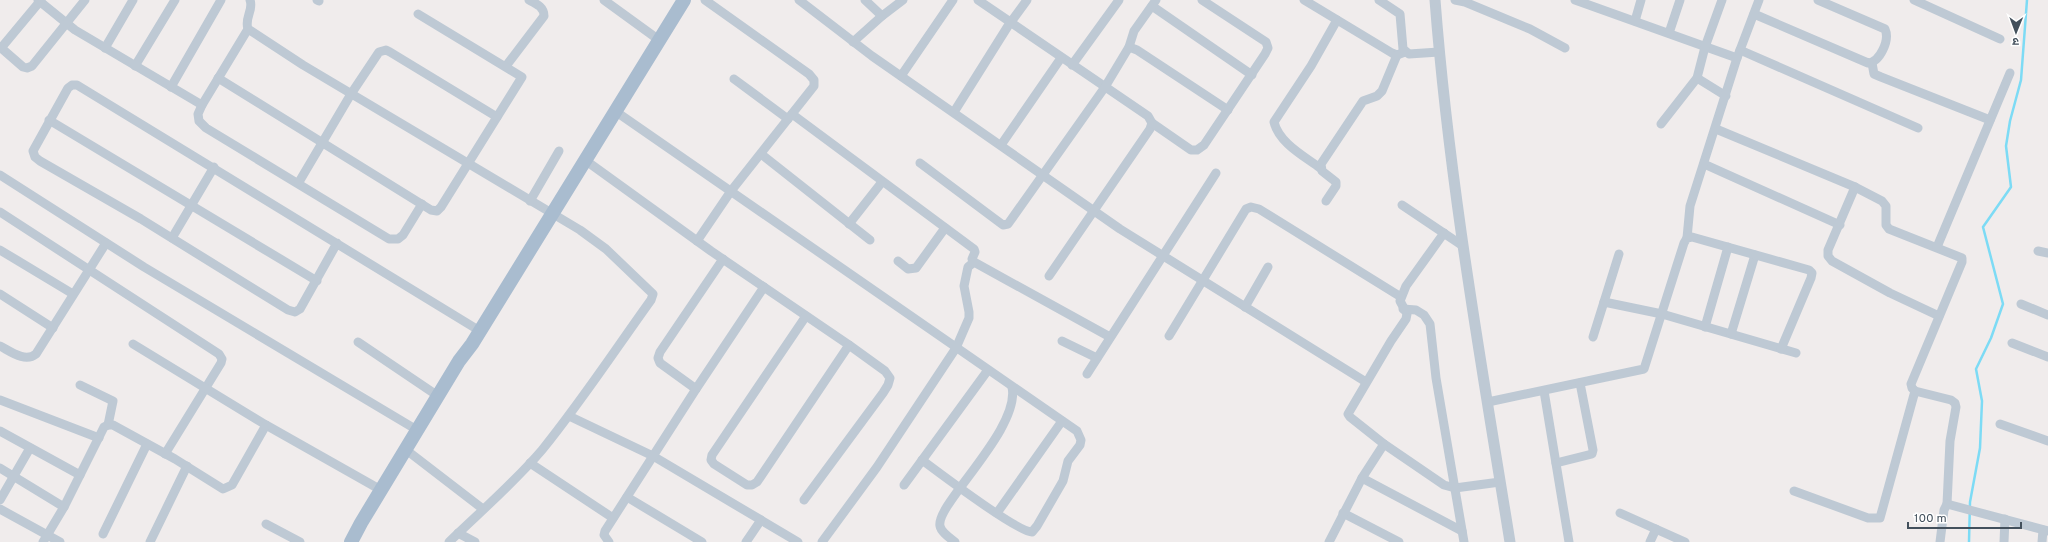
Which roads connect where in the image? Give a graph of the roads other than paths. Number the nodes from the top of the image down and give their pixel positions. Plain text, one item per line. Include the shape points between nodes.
1 (40, 0) edge
2 (86, 0) edge
3 (133, 0) edge
4 (175, 0) edge
5 (221, 0) edge
6 (250, 0) edge
7 (529, 0) edge
8 (604, 0) edge
9 (677, 0) edge
10 (684, 0) edge
11 (705, 0) edge
12 (799, 0) edge
13 (865, 0) edge
14 (903, 0) edge
15 (953, 0) edge
16 (978, 0) edge
17 (1028, 0) edge
18 (1119, 0) edge
19 (1202, 0) edge
20 (1304, 0) edge
21 (1379, 0) edge
22 (1435, 0) edge
23 (1455, 0) edge
24 (1575, 0) edge
25 (1641, 0) edge
26 (1680, 0) edge
27 (1722, 0) edge
28 (1759, 0) edge
29 (1818, 0) edge
30 (1914, 0) edge
31 (1154, 3) edge
32 (1600, 4) edge
33 (418, 14) dead end
34 (1754, 14) junction
35 (882, 16) junction
36 (1337, 20) junction
37 (1635, 21) junction
38 (1010, 23) junction
39 (67, 24) junction
40 (248, 28) junction
41 (1669, 33) junction
42 (657, 39) junction
43 (2000, 39) dead end
44 (853, 42) junction
45 (1129, 47) junction
46 (1705, 47) junction
47 (0, 48) edge
48 (105, 48) junction
49 (1565, 48) dead end
50 (1439, 52) junction
51 (1401, 54) junction
52 (1739, 54) junction
53 (1061, 58) junction
54 (1872, 63) junction
55 (641, 64) junction
56 (1072, 65) junction
57 (136, 66) junction
58 (506, 66) junction
59 (2010, 73) dead end
60 (1252, 75) junction
61 (901, 76) junction
62 (218, 78) junction
63 (1696, 78) junction
64 (734, 79) dead end
65 (171, 87) junction
66 (1105, 87) junction
67 (351, 94) junction
68 (1726, 96) junction
69 (202, 105) junction
70 (1228, 110) junction
71 (615, 111) junction
72 (954, 112) junction
73 (497, 117) junction
74 (790, 117) junction
75 (49, 120) junction
76 (1990, 120) junction
77 (1152, 123) junction
78 (1661, 124) dead end
79 (1918, 128) dead end
80 (1716, 129) junction
81 (322, 142) junction
82 (1001, 145) junction
83 (560, 151) dead end
84 (761, 154) junction
85 (585, 160) junction
86 (920, 163) dead end
87 (1704, 164) junction
88 (469, 165) junction
89 (214, 167) junction
90 (1320, 168) junction
91 (1216, 173) dead end
92 (0, 175) edge
93 (1044, 175) junction
94 (299, 182) junction
95 (882, 182) junction
96 (1855, 187) junction
97 (731, 191) junction
98 (530, 201) junction
99 (1326, 201) dead end
100 (422, 204) junction
101 (191, 205) junction
102 (1402, 205) dead end
103 (1094, 210) junction
104 (0, 212) edge
105 (550, 212) junction
106 (849, 224) junction
107 (1840, 225) junction
108 (945, 228) junction
109 (1444, 233) junction
110 (172, 238) junction
111 (1687, 238) junction
112 (870, 240) dead end
113 (697, 241) junction
114 (106, 243) junction
115 (338, 243) junction
116 (1463, 246) junction
117 (1728, 247) junction
118 (1937, 247) junction
119 (0, 250) edge
120 (2038, 251) dead end
121 (2048, 253) edge
122 (1619, 254) dead end
123 (1755, 255) junction
124 (1163, 256) junction
125 (723, 259) junction
126 (898, 261) dead end
127 (974, 262) junction
128 (1268, 267) dead end
129 (89, 270) junction
130 (1049, 276) dead end
131 (317, 281) junction
132 (1202, 281) junction
133 (764, 287) junction
134 (0, 294) edge
135 (73, 294) junction
136 (1401, 297) junction
137 (1604, 302) junction
138 (2021, 304) dead end
139 (1245, 307) junction
140 (1403, 309) junction
141 (1662, 314) junction
142 (2048, 315) edge
143 (806, 316) junction
144 (1939, 316) junction
145 (1705, 327) junction
146 (53, 328) junction
147 (475, 328) junction
148 (1731, 334) junction
149 (1169, 336) dead end
150 (1110, 337) junction
151 (1593, 337) dead end
152 (1062, 341) dead end
153 (358, 342) dead end
154 (2012, 342) dead end
155 (133, 344) dead end
156 (850, 345) junction
157 (0, 346) edge
158 (956, 348) junction
159 (1782, 349) junction
160 (1796, 353) dead end
161 (2048, 357) edge
162 (1098, 358) junction
163 (459, 361) junction
164 (988, 370) junction
165 (1087, 374) dead end
166 (1366, 382) junction
167 (1580, 383) junction
168 (80, 385) dead end
169 (1012, 386) junction
170 (207, 388) junction
171 (696, 389) junction
172 (1544, 391) junction
173 (1915, 391) junction
174 (438, 396) junction
175 (0, 400) edge
176 (1488, 402) junction
177 (569, 416) junction
178 (1062, 421) junction
179 (266, 424) junction
180 (2000, 424) dead end
181 (108, 425) junction
182 (417, 430) junction
183 (0, 431) edge
184 (99, 438) junction
185 (2048, 441) edge
186 (147, 444) junction
187 (1384, 444) junction
188 (30, 448) junction
189 (405, 449) junction
190 (165, 454) junction
191 (653, 456) junction
192 (922, 460) junction
193 (530, 463) junction
194 (1556, 463) junction
195 (187, 466) junction
196 (0, 468) edge
197 (80, 476) junction
198 (14, 477) junction
199 (1362, 478) junction
200 (1500, 482) junction
201 (904, 485) dead end
202 (961, 488) junction
203 (1455, 488) junction
204 (380, 490) junction
205 (1794, 491) dead end
206 (627, 497) junction
207 (0, 500) edge
208 (804, 500) dead end
209 (1947, 504) junction
210 (64, 507) junction
211 (0, 509) edge
212 (483, 509) junction
213 (1343, 513) junction
214 (1620, 513) dead end
215 (998, 514) junction
216 (613, 518) junction
217 (760, 520) junction
218 (2005, 520) junction
219 (266, 524) dead end
220 (1656, 529) junction
221 (2046, 530) edge
222 (1462, 531) junction
223 (458, 533) junction
224 (103, 534) dead end
225 (46, 539) edge
226 (786, 539) edge
227 (60, 542) edge
228 (150, 542) edge
229 (300, 542) edge
230 (351, 542) edge
231 (449, 542) edge
232 (475, 542) edge
233 (609, 542) edge
234 (702, 542) edge
235 (746, 542) edge
236 (798, 542) edge
237 (822, 542) edge
238 (954, 542) edge
239 (1329, 542) edge
240 (1398, 542) edge
241 (1464, 542) edge
242 (1510, 542) edge
243 (1569, 542) edge
244 (1650, 542) edge
245 (1683, 542) edge
246 (1940, 542) edge
247 (2004, 542) edge
248 (2042, 542) edge

1 - 39 street
1 - 47 street
2 - 39 street
3 - 48 street
4 - 57 street
5 - 65 street
6 - 40 street via 251,7 246,24
7 - 58 street via 544,11 544,16
8 - 42 street
9 - 42 main road
10 - 42 main road
11 - 74 street via 814,80 814,86
12 - 44 street
13 - 35 street
14 - 35 street
15 - 61 street
16 - 38 street
17 - 38 street
18 - 56 street
19 - 60 street via 1266,42 1268,48
20 - 36 street
21 - 51 street via 1400,14 1403,49
22 - 50 street
23 - 49 street via 1530,29
24 - 32 street
25 - 37 street
26 - 41 street
27 - 46 street
28 - 34 street
29 - 54 street via 1885,29 1888,35 1886,41
30 - 43 street
31 - 45 street via 1134,31
31 - 60 street
32 - 37 street
33 - 58 street
34 - 52 street
34 - 54 street
35 - 44 street
36 - 51 street
36 - 90 street via 1311,66 1274,122 1286,141
37 - 41 street
38 - 53 street
38 - 72 street
39 - 47 street via 32,66 27,68
39 - 48 street
40 - 62 street
40 - 67 street
41 - 46 street
42 - 55 main road
44 - 61 street
45 - 66 street
45 - 70 street
46 - 52 street
46 - 63 street
48 - 57 street
50 - 51 street
50 - 116 street
51 - 90 street via 1382,91 1378,96 1363,101
52 - 68 street
52 - 79 street
53 - 56 street
53 - 82 street
54 - 76 street via 1874,74
55 - 71 main road
55 - 105 main road
56 - 66 street
57 - 65 street
58 - 73 street via 522,77
59 - 76 street
60 - 70 street
61 - 72 street
62 - 69 street
62 - 81 street
63 - 68 street
63 - 78 street
64 - 74 street
65 - 69 street
66 - 77 street via 1148,116
66 - 93 street
67 - 73 street via 377,54 386,50
67 - 81 street
67 - 88 street
68 - 80 street
69 - 94 street via 198,114 199,121 206,128
70 - 77 street via 1204,145 1197,150 1191,150
71 - 85 main road
71 - 97 street
72 - 82 street
73 - 88 street
74 - 84 street
74 - 95 street
75 - 89 street via 68,88 77,85
75 - 101 street
75 - 110 street via 35,144 35,157
76 - 118 street
77 - 103 street
80 - 87 street
80 - 96 street
81 - 94 street
81 - 100 street
82 - 93 street
83 - 98 street
84 - 97 street
84 - 106 street
85 - 105 main road
85 - 113 street
86 - 93 street via 1002,225 1012,221
87 - 107 street
87 - 111 street via 1690,206
88 - 98 street
88 - 100 street via 437,211
89 - 101 street
89 - 115 street
90 - 99 street via 1336,182
91 - 124 street
92 - 114 street
93 - 103 street
94 - 100 street via 389,238 398,239 403,235
95 - 106 street
95 - 108 street
96 - 107 street
96 - 118 street via 1882,201 1886,206 1886,225 1889,229
97 - 113 street
97 - 158 street
98 - 105 street
101 - 110 street
101 - 131 street
102 - 109 street
103 - 124 street
103 - 130 street
104 - 129 street
105 - 147 main road
105 - 163 main road via 472,344
105 - 177 street via 606,249 652,294 651,300
106 - 112 street
107 - 144 street via 1828,250 1828,256 1832,261
108 - 126 street via 916,268 908,269
108 - 127 street via 974,249
109 - 116 street
109 - 136 street
110 - 131 street via 288,310 295,312 300,309
111 - 117 street via 1692,237
111 - 141 street
113 - 125 street
114 - 129 street
114 - 182 street
115 - 131 street
115 - 147 street
116 - 176 street
117 - 123 street
117 - 145 street
118 - 144 street via 1962,258
119 - 135 street
120 - 121 street
122 - 137 street
123 - 148 street
123 - 159 street via 1809,270 1812,274
124 - 132 street
124 - 150 street
125 - 133 street
125 - 171 street via 658,358 660,363
127 - 150 street
127 - 158 street via 968,267 964,281 969,318
128 - 139 street
129 - 135 street
129 - 170 street via 219,354 221,363
132 - 136 street via 1246,209 1251,207 1259,209
132 - 139 street
132 - 149 street
133 - 143 street
133 - 171 street
134 - 146 street
135 - 146 street
136 - 140 street via 1400,305
137 - 141 street
137 - 151 street
138 - 142 street
139 - 166 street
140 - 166 street via 1407,314 1406,319
140 - 203 street via 1416,310 1424,315 1430,324 1436,378
141 - 145 street
141 - 167 street via 1644,369
143 - 156 street
143 - 156 street via 712,455 711,460 714,464 747,485 757,482
144 - 173 street via 1911,384
145 - 148 street
146 - 157 street via 33,357 23,357
147 - 163 main road via 462,350
148 - 159 street
150 - 162 street
152 - 162 street
153 - 174 street
154 - 161 street
155 - 170 street
156 - 208 street via 885,371 890,378 888,385
158 - 164 street
158 - 237 street via 877,467
159 - 160 street
162 - 165 street
163 - 174 main road
164 - 169 street
164 - 192 street
166 - 187 street via 1348,414
167 - 172 street
167 - 194 street via 1592,454
168 - 181 street via 113,401
169 - 178 street
169 - 202 street via 1013,403 1005,420
170 - 179 street
170 - 190 street
171 - 191 street
172 - 176 street
172 - 194 street
173 - 205 street via 1880,518 1868,518
173 - 209 street via 1955,403
174 - 182 main road
175 - 184 street
176 - 200 street
177 - 191 street
177 - 193 street
178 - 215 street
178 - 215 street via 1077,431 1082,440 1068,461 1063,481 1035,530 1024,531
179 - 195 street via 232,485 227,488 223,489
179 - 204 street
180 - 185 street
181 - 184 street via 104,427
181 - 186 street
182 - 189 main road
183 - 188 street
184 - 197 street
186 - 190 street
186 - 224 street
187 - 199 street
187 - 203 street via 1444,485
188 - 197 street
188 - 198 street
189 - 204 main road
189 - 212 street
190 - 195 street
191 - 206 street
191 - 217 street
192 - 201 street
192 - 202 street
193 - 212 street
193 - 216 street
194 - 243 street
195 - 228 street
196 - 198 street
197 - 210 street
198 - 207 street
198 - 210 street
199 - 213 street
199 - 222 street
200 - 203 street
200 - 242 street
202 - 215 street
202 - 238 street via 940,522 942,530
203 - 222 street
204 - 230 main road
206 - 216 street
206 - 234 street
209 - 218 street
209 - 246 street
210 - 225 street
211 - 225 street
212 - 223 street
213 - 239 street
213 - 240 street
214 - 220 street
216 - 233 street via 604,535
217 - 226 street
217 - 235 street
218 - 221 street
218 - 247 street
219 - 229 street
220 - 244 street
220 - 245 street
221 - 248 street
222 - 241 street
223 - 231 street
223 - 232 street
225 - 227 street
226 - 236 street

